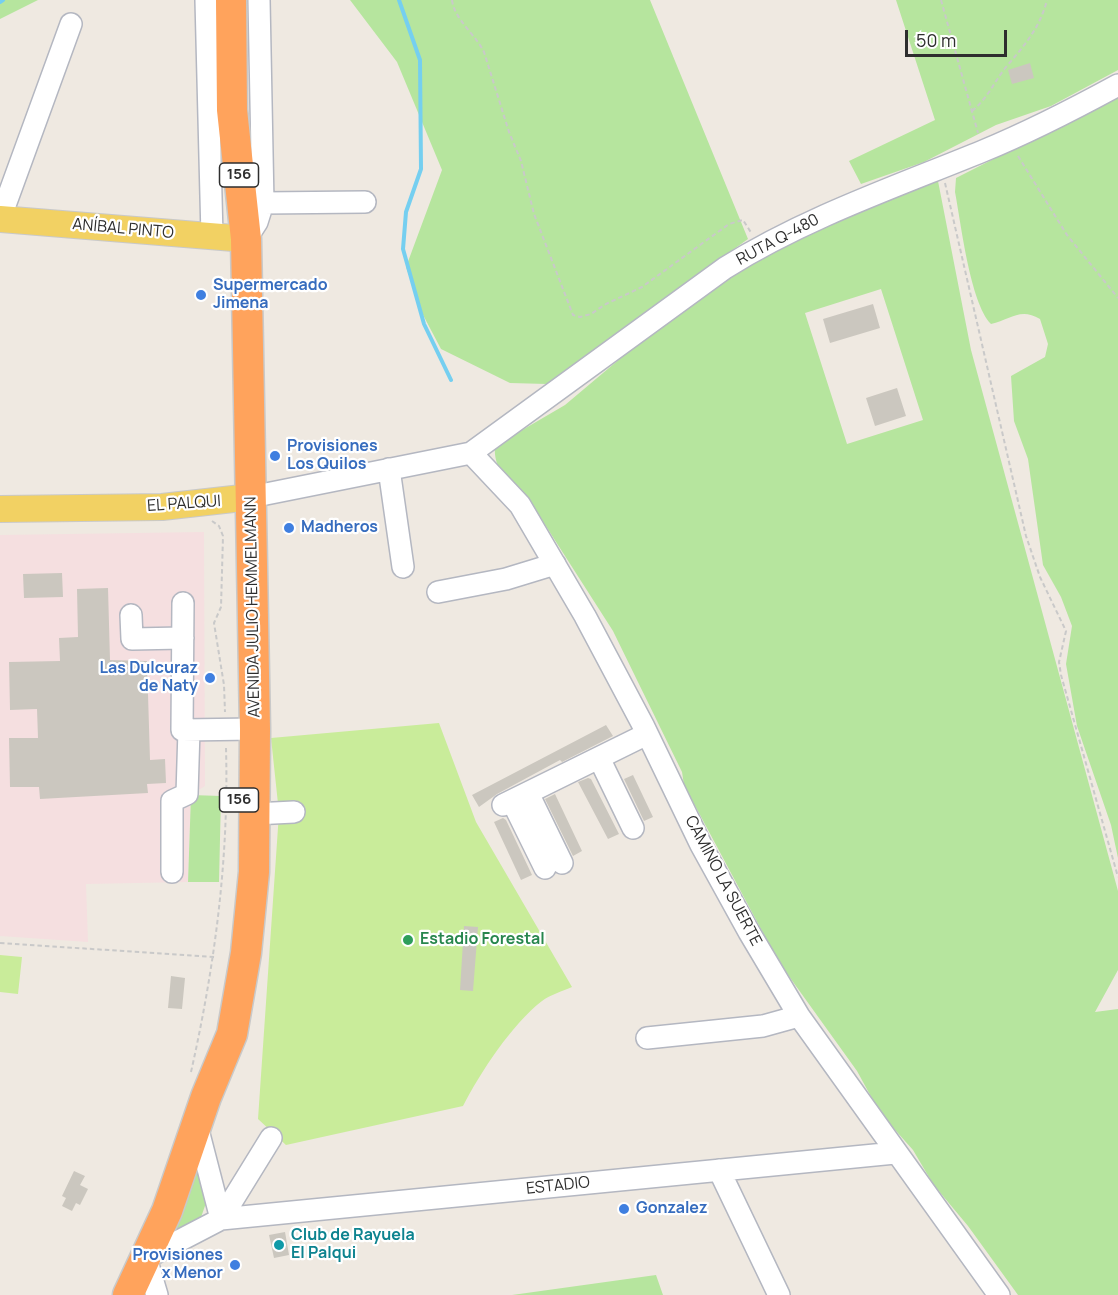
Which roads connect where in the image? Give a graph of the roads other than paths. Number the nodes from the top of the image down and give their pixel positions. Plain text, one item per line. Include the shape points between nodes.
1 (206, 0) edge
2 (231, 0) edge
3 (259, 0) edge
4 (71, 24) dead end
5 (1118, 85) edge
6 (365, 202) dead end
7 (263, 203) junction
8 (0, 219) edge
9 (229, 238) junction
10 (471, 453) junction
11 (388, 469) junction
12 (231, 500) junction
13 (0, 509) edge
14 (555, 564) junction
15 (403, 567) dead end
16 (438, 592) dead end
17 (183, 603) dead end
18 (132, 615) dead end
19 (183, 638) junction
20 (240, 729) junction
21 (189, 730) junction
22 (647, 734) junction
23 (599, 758) junction
24 (294, 812) dead end
25 (254, 814) junction
26 (633, 828) dead end
27 (553, 865) dead end
28 (172, 872) dead end
29 (799, 1016) junction
30 (647, 1038) dead end
31 (198, 1085) junction
32 (196, 1126) junction
33 (271, 1138) dead end
34 (896, 1153) junction
35 (719, 1170) junction
36 (221, 1219) junction
37 (146, 1258) junction
38 (128, 1295) edge
39 (157, 1295) edge
40 (779, 1295) edge
41 (999, 1295) edge

1 - 9 street
2 - 9 highway, AVENIDA JULIO HEMMELMANN / 156
3 - 7 street
4 - 8 street
5 - 10 street, RUTA Q-480 via 984,151 837,210 758,248
6 - 7 street
7 - 9 street via 257,222
8 - 9 main road, ANÍBAL PINTO
9 - 12 highway, AVENIDA JULIO HEMMELMANN / 156 via 236,381
10 - 11 street, EL PALQUI
10 - 14 street, CAMINO LA SUERTE via 520,505
11 - 12 street, EL PALQUI
11 - 15 street
12 - 13 main road, EL PALQUI
12 - 20 highway, AVENIDA JULIO HEMMELMANN / 156
14 - 16 street via 506,579
14 - 22 street, CAMINO LA SUERTE
17 - 19 street
18 - 19 street via 132,639
19 - 21 street via 182,730
20 - 21 street
20 - 25 highway, AVENIDA JULIO HEMMELMANN / 156
20 - 31 highway, AVENIDA JULIO HEMMELMANN / 156 via 234,903
21 - 28 street via 188,794 172,801
22 - 23 street
22 - 29 street, CAMINO LA SUERTE via 701,845
23 - 26 street
23 - 27 street via 514,800
24 - 25 street
25 - 31 highway, AVENIDA JULIO HEMMELMANN / 156 via 254,872 246,953 232,1034
29 - 30 street via 764,1026
29 - 34 street, CAMINO LA SUERTE
31 - 32 highway, AVENIDA JULIO HEMMELMANN / 156
32 - 36 street
32 - 37 highway, AVENIDA JULIO HEMMELMANN / 156
33 - 36 street
34 - 35 street, ESTADIO
34 - 41 street, CAMINO LA SUERTE
35 - 36 street, ESTADIO
35 - 40 street
36 - 37 street, ESTADIO
37 - 38 highway, AVENIDA JULIO HEMMELMANN / 156
37 - 39 street

